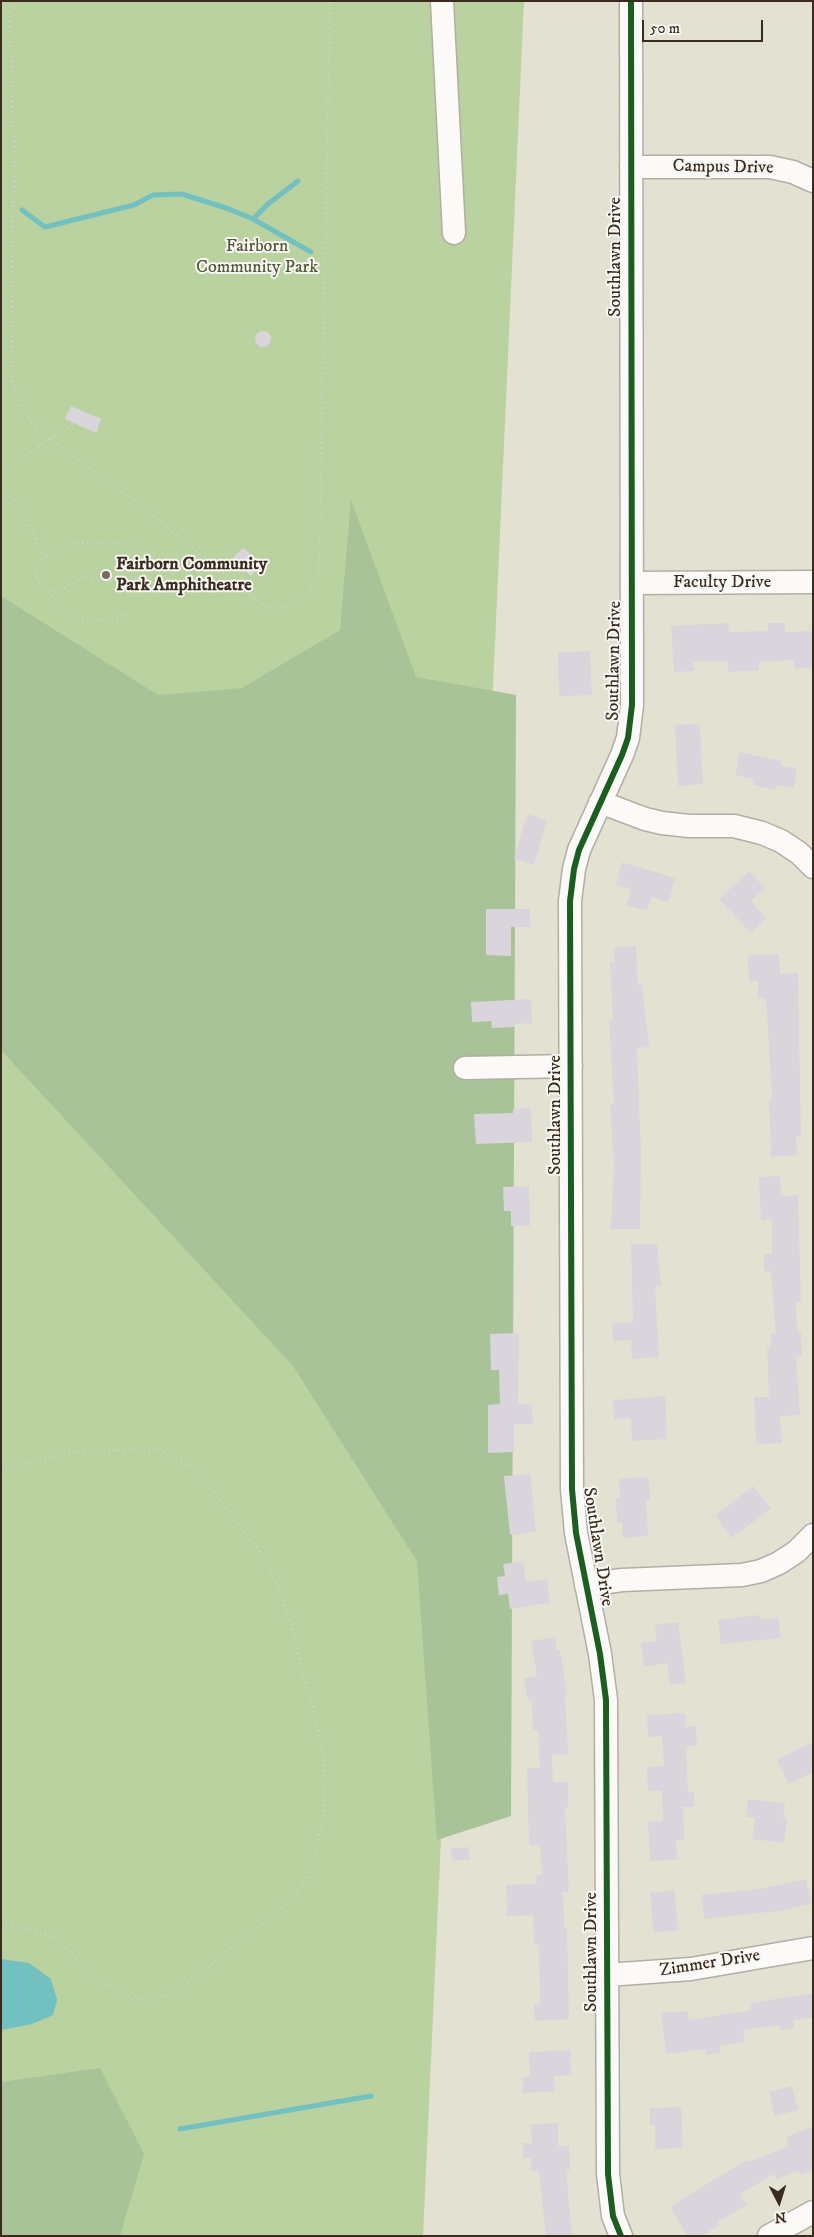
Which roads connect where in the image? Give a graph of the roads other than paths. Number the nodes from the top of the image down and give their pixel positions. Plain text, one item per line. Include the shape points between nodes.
1 (442, 1) edge
2 (632, 1) edge
3 (631, 167) junction
4 (813, 181) edge
5 (454, 233) dead end
6 (813, 582) edge
7 (632, 583) junction
8 (600, 802) junction
9 (813, 867) edge
10 (571, 1066) junction
11 (465, 1068) dead end
12 (813, 1535) edge
13 (586, 1585) junction
14 (813, 1948) edge
15 (607, 1974) junction
16 (813, 2212) edge
17 (621, 2236) edge
18 (769, 2236) edge

1 - 5 street
2 - 3 street, Southlawn Drive
3 - 4 street, Campus Drive via 770,167
3 - 7 street, Southlawn Drive
6 - 7 street, Faculty Drive
7 - 8 street, Southlawn Drive via 630,722 622,755
8 - 9 street via 662,823 734,826 762,832 782,841
8 - 10 street, Southlawn Drive via 579,850 571,885
10 - 11 street
10 - 13 street, Southlawn Drive via 572,1489
12 - 13 street via 779,1563 742,1575
13 - 15 street, Southlawn Drive via 606,1700
14 - 15 street, Zimmer Drive via 691,1969
15 - 17 street, Southlawn Drive via 608,2174 613,2216
16 - 18 street

